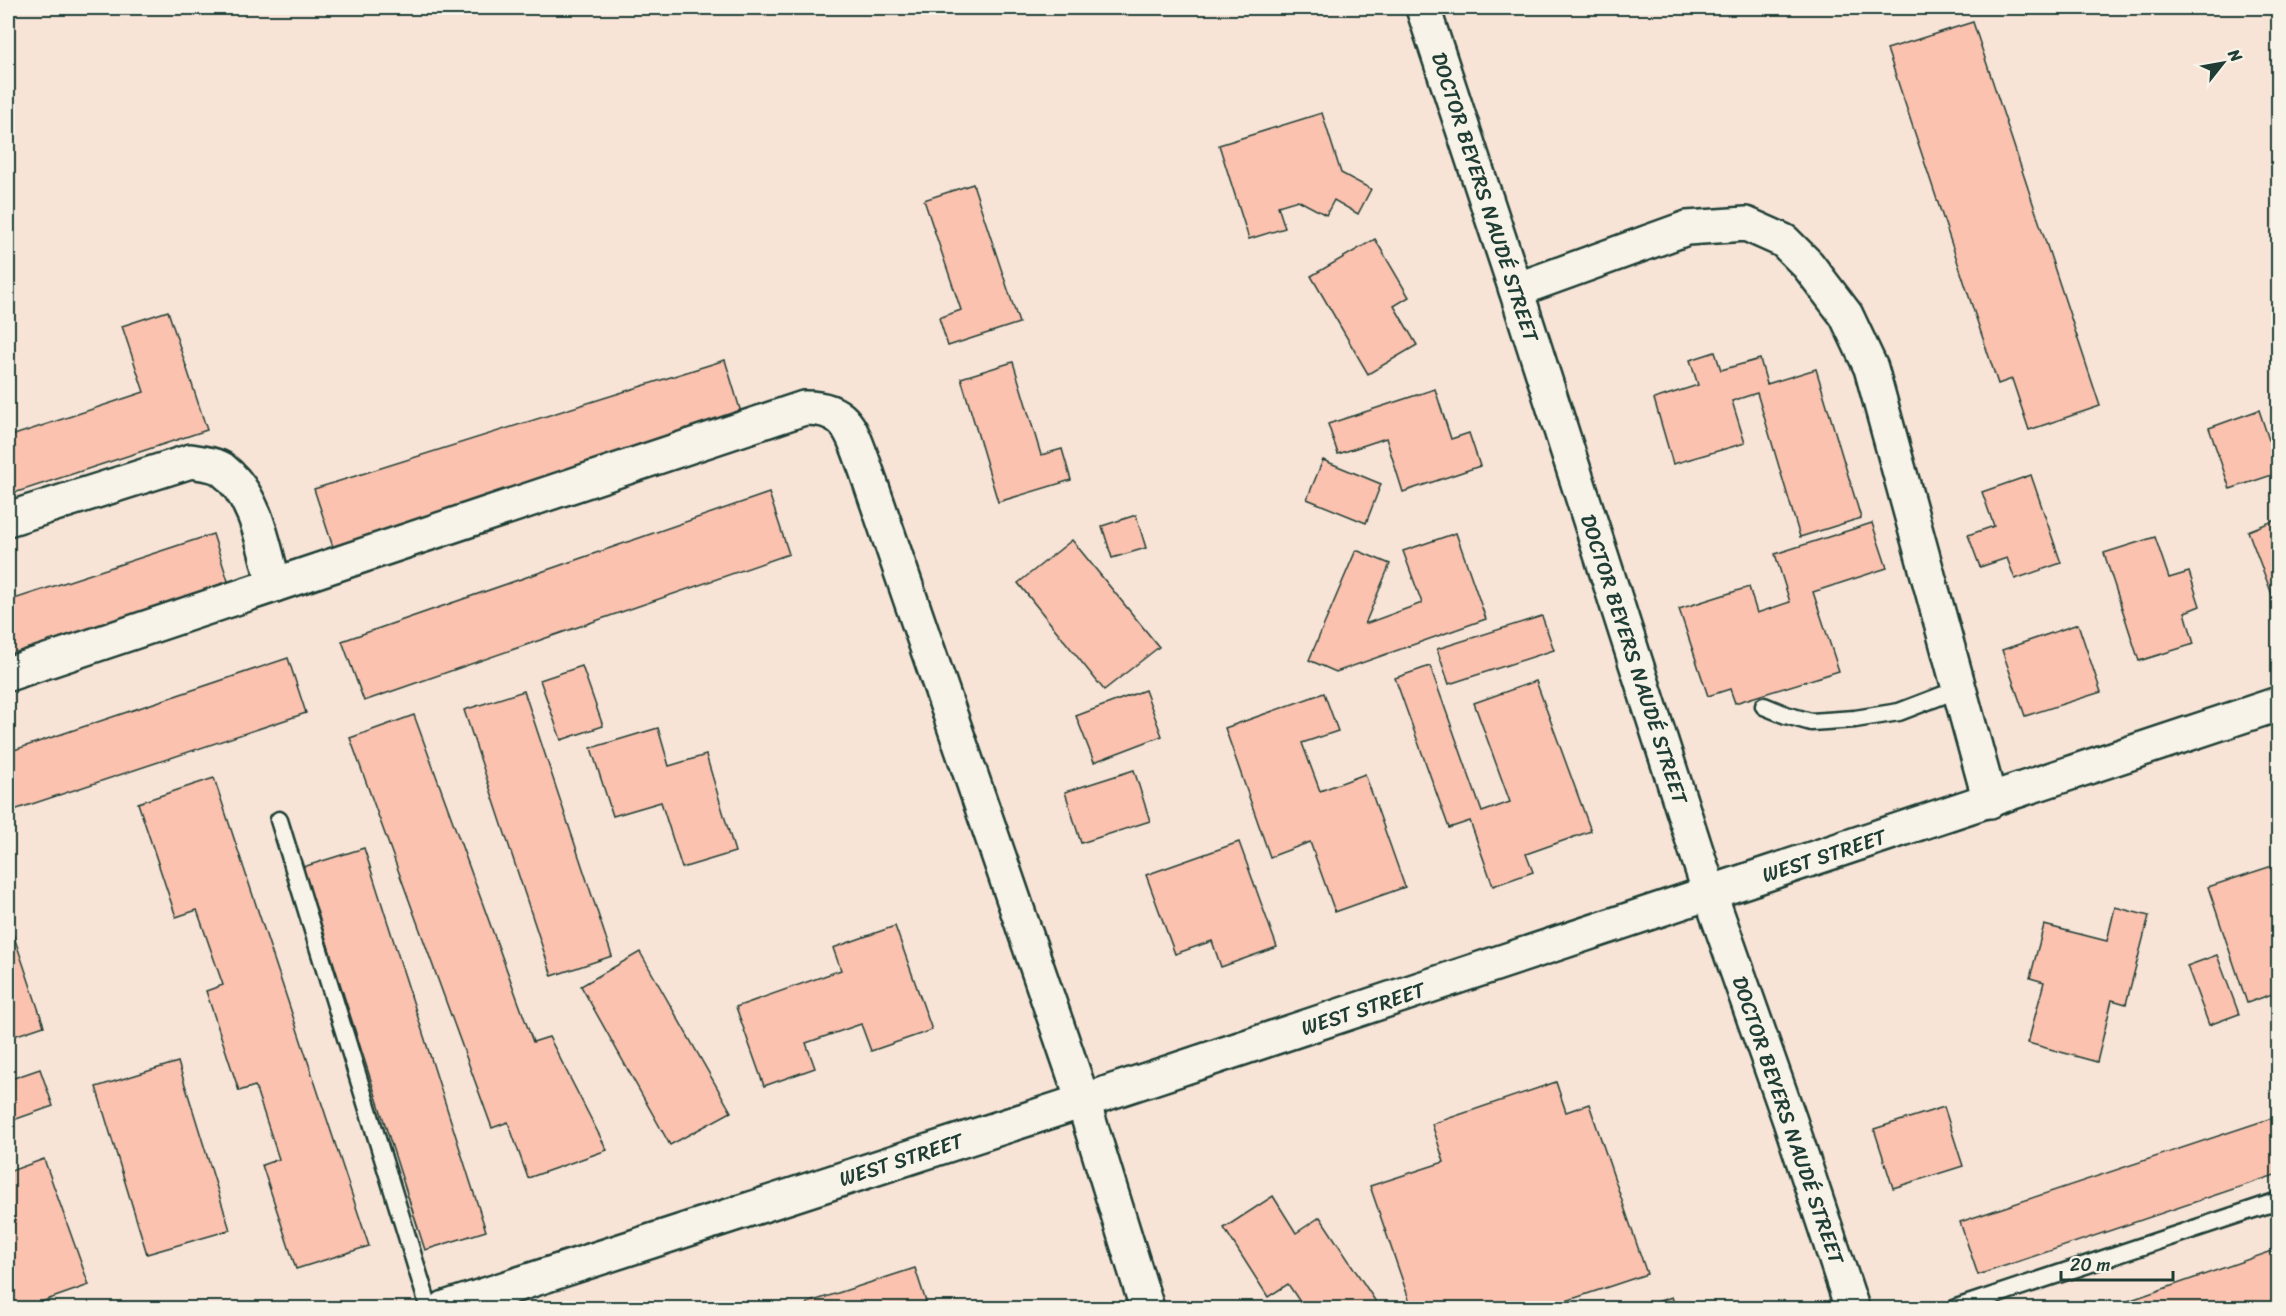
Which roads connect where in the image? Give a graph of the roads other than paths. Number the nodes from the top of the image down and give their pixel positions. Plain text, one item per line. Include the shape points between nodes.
1 (1423, 8) edge
2 (1516, 290) junction
3 (8, 519) edge
4 (274, 585) junction
5 (8, 674) edge
6 (1959, 689) junction
7 (2278, 704) edge
8 (1764, 706) dead end
9 (1990, 801) junction
10 (279, 820) dead end
11 (1710, 894) junction
12 (1083, 1101) junction
13 (2278, 1201) edge
14 (429, 1308) edge
15 (445, 1308) edge
16 (1148, 1308) edge
17 (1852, 1308) edge
18 (1956, 1308) edge

1 - 2 street, DOCTOR BEYERS NAUDÉ STREET
2 - 6 street via 1687,228 1746,224 1784,241 1846,315 1871,368
2 - 11 street, DOCTOR BEYERS NAUDÉ STREET
3 - 4 street via 191,461 220,468 244,492
4 - 5 street
4 - 12 street via 804,408 840,416 849,426 865,467
6 - 8 lane via 1899,712 1855,719 1811,722
6 - 9 street
7 - 9 street, WEST STREET
9 - 11 street, WEST STREET
10 - 14 lane
11 - 12 street, WEST STREET
11 - 17 street, DOCTOR BEYERS NAUDÉ STREET
12 - 15 street, WEST STREET
12 - 16 street
13 - 18 lane

